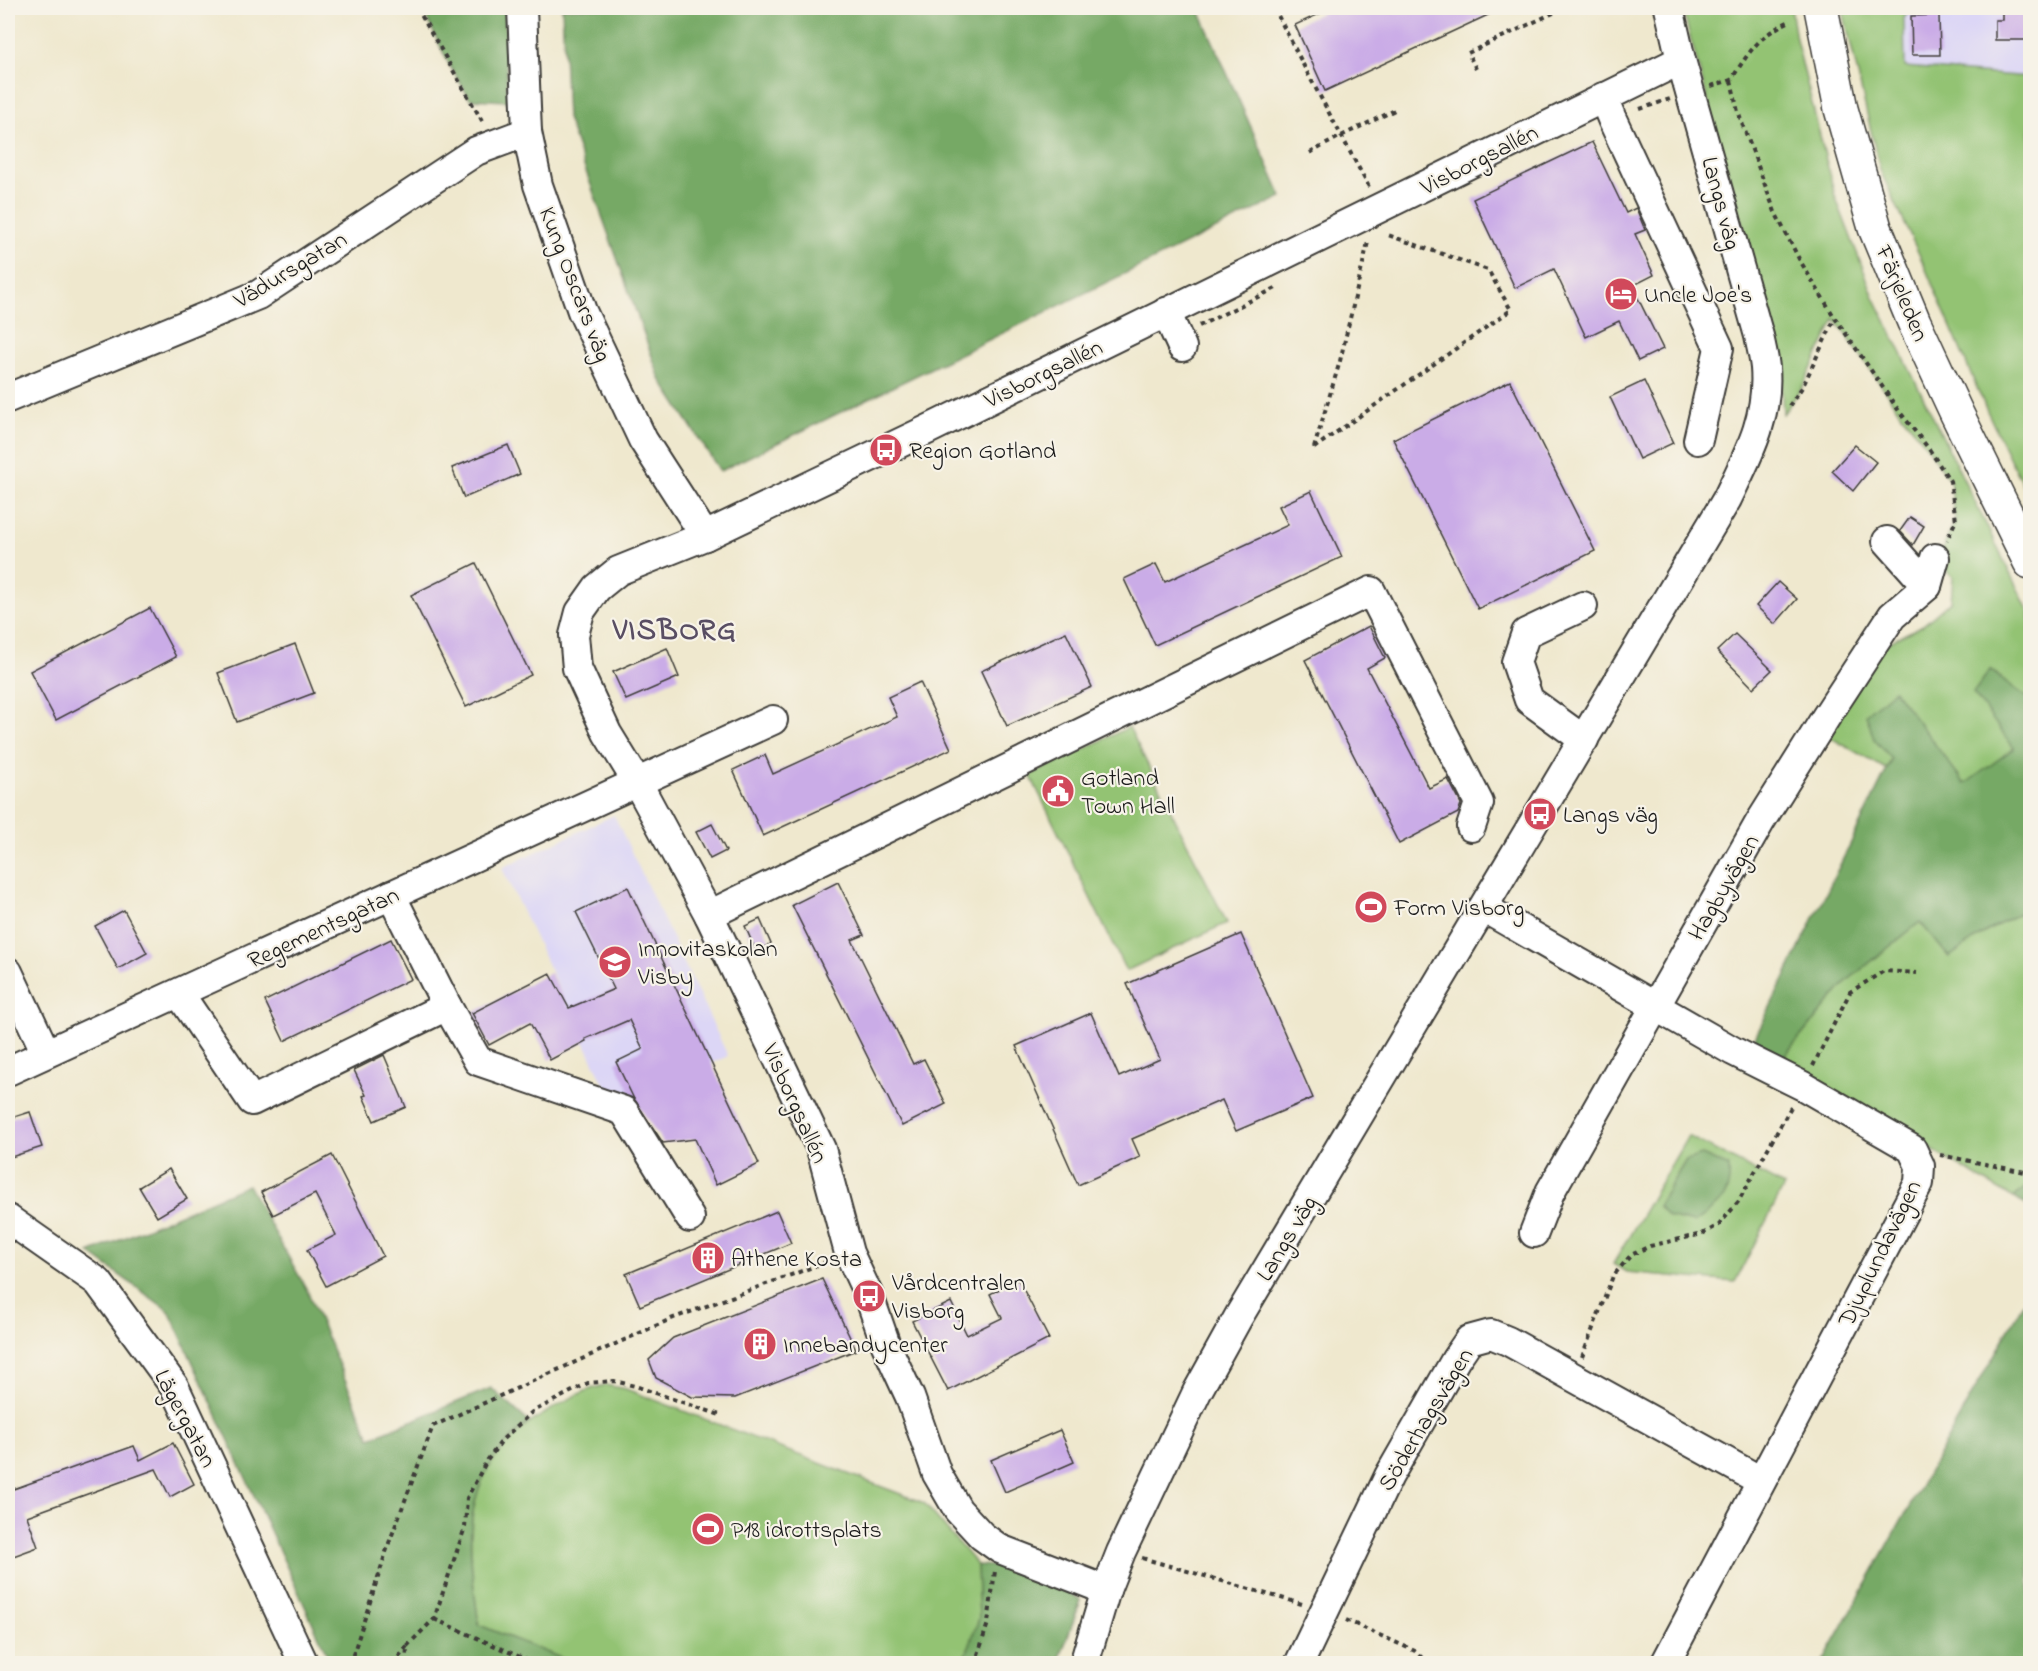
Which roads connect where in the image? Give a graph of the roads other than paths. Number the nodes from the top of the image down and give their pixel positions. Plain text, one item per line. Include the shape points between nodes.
1 (522, 8) edge
2 (1669, 8) edge
3 (1821, 8) edge
4 (1681, 60) junction
5 (1603, 97) junction
6 (527, 132) junction
7 (1166, 312) junction
8 (1182, 347) dead end
9 (8, 398) edge
10 (1698, 440) dead end
11 (705, 536) junction
12 (1887, 541) dead end
13 (1935, 558) road end
14 (2031, 562) edge
15 (1927, 586) junction
16 (1583, 606) dead end
17 (773, 720) dead end
18 (1584, 740) junction
19 (638, 782) junction
20 (1471, 827) dead end
21 (391, 895) junction
22 (1484, 908) junction
23 (709, 915) junction
24 (8, 972) edge
25 (179, 993) junction
26 (1655, 1005) junction
27 (447, 1006) junction
28 (46, 1053) junction
29 (8, 1071) edge
30 (690, 1218) dead end
31 (8, 1219) edge
32 (1534, 1233) dead end
33 (1761, 1481) junction
34 (1106, 1590) junction
35 (304, 1664) edge
36 (1084, 1664) edge
37 (1299, 1664) edge
38 (1665, 1664) edge

1 - 6 street, Kung Oscars väg
2 - 4 street, Langs väg
3 - 14 main road, Färjeleden via 1841,109 1875,228 1952,404
4 - 5 street, Visborgsallén
4 - 18 street, Langs väg via 1759,336 1765,367 1765,400 1756,438 1727,499
5 - 7 street, Visborgsallén via 1429,184 1383,220
5 - 10 street via 1719,348
6 - 9 street, Vädursgatan via 476,150 258,295
6 - 11 street, Kung Oscars väg via 538,185 582,311 643,440
7 - 8 street
7 - 11 street, Visborgsallén
11 - 19 street, Visborgsallén via 618,571 597,588 580,612 574,635 577,668 607,733
12 - 15 street
13 - 15 street
15 - 26 street, Hagbyvägen via 1892,616 1832,708 1760,822
16 - 18 street via 1526,633 1516,662 1529,699
17 - 19 street
18 - 22 street, Langs väg
19 - 21 street, Regementsgatan
19 - 23 street, Visborgsallén
20 - 23 street via 1479,803 1371,591
21 - 25 street, Regementsgatan
21 - 27 street
22 - 26 street, Djuplundavägen
22 - 34 street, Langs väg via 1239,1316 1197,1392
23 - 34 street, Visborgsallén via 821,1149 849,1253 910,1397 937,1474 958,1510 1000,1549
24 - 28 street
25 - 27 street via 252,1101
25 - 28 street, Regementsgatan
26 - 32 street, Hagbyvägen via 1550,1192
26 - 33 street, Djuplundavägen via 1912,1149 1920,1166 1919,1183
27 - 30 street via 478,1061 624,1111
28 - 29 street, Regementsgatan
31 - 35 street, Lägergatan via 98,1282 174,1386
33 - 37 street, Söderhagsvägen via 1491,1334 1469,1340 1389,1476
33 - 38 street, Djuplundavägen
34 - 36 street, Langs väg

